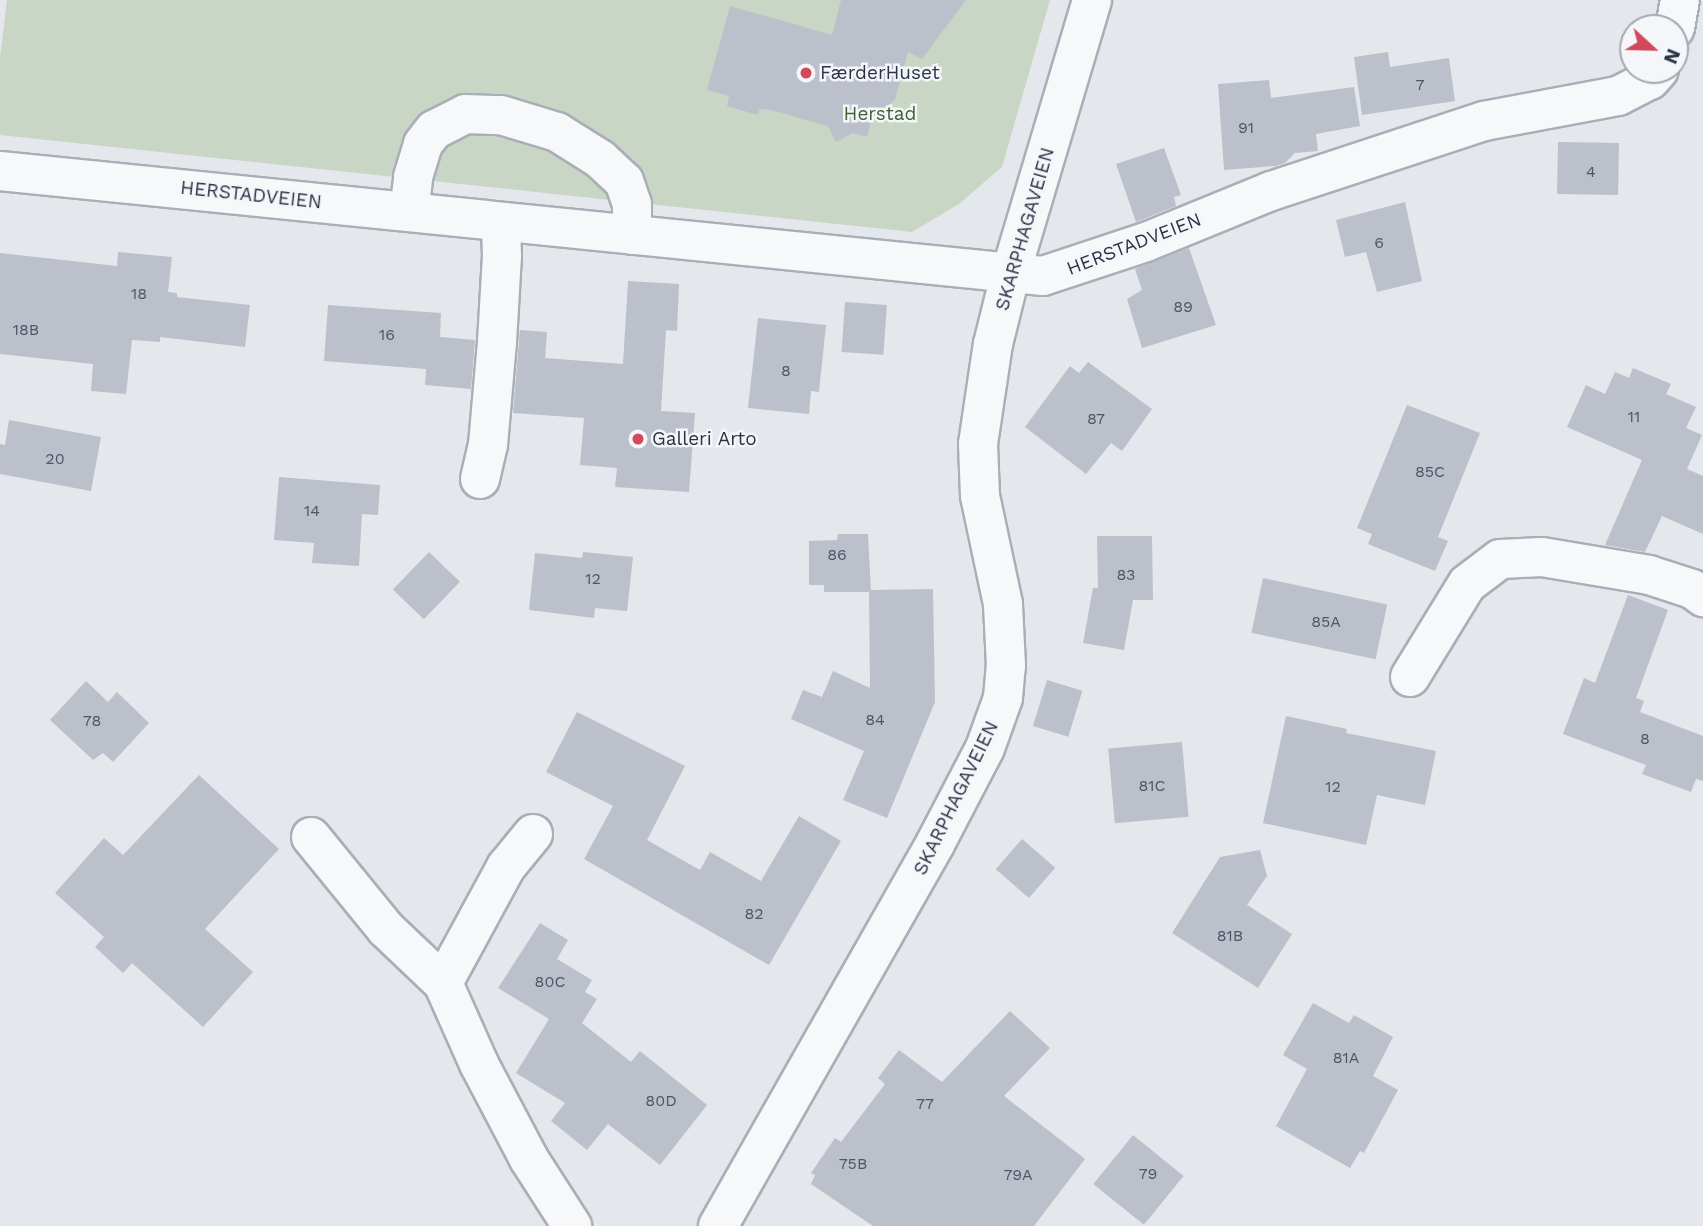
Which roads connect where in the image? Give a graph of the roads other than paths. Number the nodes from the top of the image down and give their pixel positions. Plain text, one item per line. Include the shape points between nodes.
1 (1092, 0) edge
2 (1642, 84) edge
3 (0, 171) edge
4 (409, 212) junction
5 (501, 222) junction
6 (632, 235) junction
7 (1011, 272) junction
8 (481, 478) dead end
9 (1703, 597) edge
10 (1410, 677) dead end
11 (533, 834) dead end
12 (312, 837) dead end
13 (443, 983) junction
14 (572, 1226) edge
15 (718, 1226) edge

1 - 7 street, SKARPHAGAVEIEN
2 - 7 street, HERSTADVEIEN via 1618,96 1483,121 1271,191 1054,274
3 - 4 street, HERSTADVEIEN
4 - 5 street, HERSTADVEIEN
4 - 6 street via 423,144 434,130 464,114 501,115 557,132 600,159 624,181 632,205
5 - 6 street, HERSTADVEIEN
5 - 8 street via 497,342
6 - 7 street, HERSTADVEIEN
7 - 15 street, SKARPHAGAVEIEN via 993,344 978,444 980,496 1003,604 1003,698 985,748 935,844
9 - 10 street via 1649,575 1542,558 1500,559 1467,584
11 - 13 street via 506,867
12 - 13 street via 386,929
13 - 14 street via 504,1112

